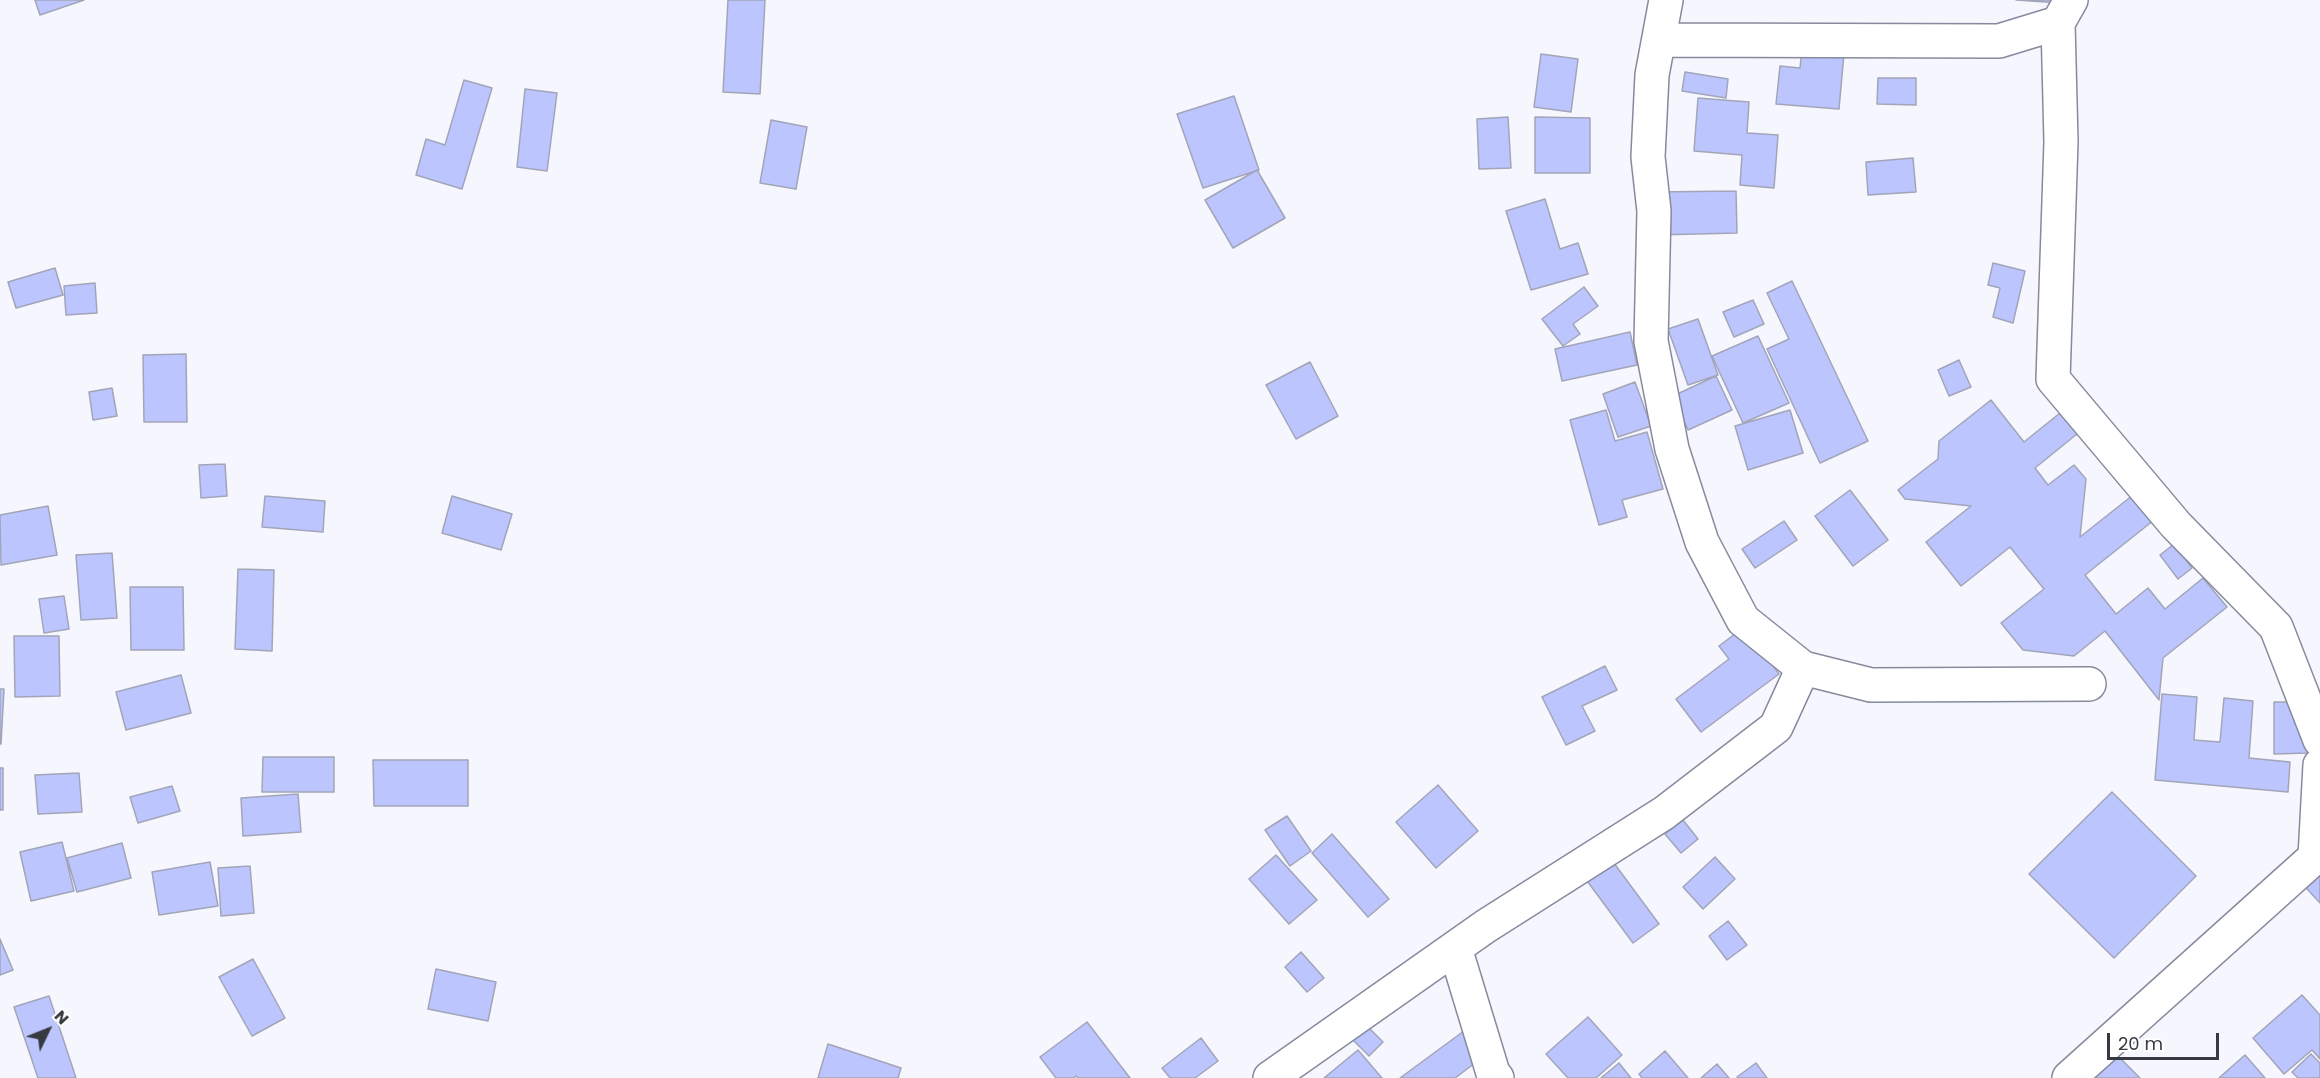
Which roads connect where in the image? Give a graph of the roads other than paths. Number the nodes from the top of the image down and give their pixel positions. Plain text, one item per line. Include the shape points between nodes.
1 (1666, 0) edge
2 (2064, 11) edge
3 (1659, 40) junction
4 (1803, 668) junction
5 (2089, 684) dead end
6 (2320, 740) edge
7 (2320, 765) edge
8 (1455, 948) junction
9 (1270, 1078) edge
10 (1497, 1078) edge
11 (2069, 1078) edge

1 - 3 street
2 - 3 street via 1999,41
2 - 6 street via 2053,379 2176,525 2276,627
3 - 4 street via 1652,75 1648,157 1654,211 1652,341 1672,449 1702,542 1743,620
4 - 5 street via 1871,685
4 - 8 street via 1776,727 1664,813
7 - 11 street via 2315,857
8 - 9 street
8 - 10 street

